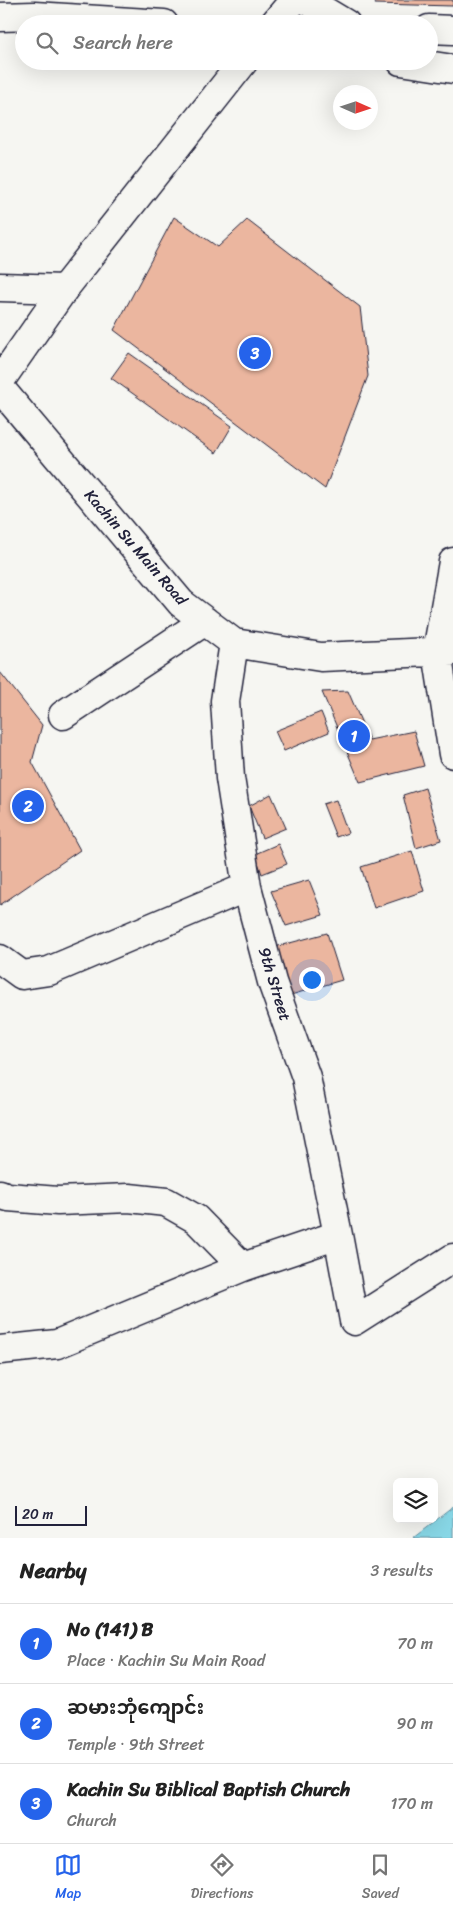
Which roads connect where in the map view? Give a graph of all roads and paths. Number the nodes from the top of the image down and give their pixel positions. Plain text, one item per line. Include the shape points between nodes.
1 (294, 0) edge
2 (306, 0) edge
3 (36, 8) edge
4 (92, 15) edge
5 (282, 15) edge
6 (331, 15) edge
7 (0, 17) edge
8 (438, 29) edge
9 (453, 30) edge
10 (438, 67) edge
11 (453, 69) edge
12 (237, 70) edge
13 (0, 287) edge
14 (64, 289) junction
15 (0, 381) edge
16 (0, 388) edge
17 (453, 562) edge
18 (205, 621) junction
19 (234, 643) junction
20 (445, 651) edge
21 (63, 715) dead end
22 (453, 754) edge
23 (247, 887) junction
24 (0, 959) edge
25 (0, 1194) edge
26 (338, 1235) junction
27 (453, 1258) edge
28 (242, 1267) junction
29 (0, 1350) edge

1 - 5 street
2 - 6 street
3 - 4 street
3 - 7 street
8 - 9 street
10 - 11 street
12 - 14 street
13 - 14 street
14 - 15 street
16 - 18 street, Kachin Su Main Road via 181,603
17 - 20 street
18 - 19 street, Kachin Su Main Road
18 - 21 street
19 - 20 street, Kachin Su Main Road via 321,657
19 - 23 street, 9th Street via 225,701 230,778
20 - 22 street
23 - 24 street via 49,971 22,975
23 - 26 street, 9th Street via 272,982 306,1077
25 - 28 street via 58,1202 129,1198 166,1202 196,1219
26 - 27 street, 9th Street via 354,1321
26 - 28 street
28 - 29 street via 57,1344

